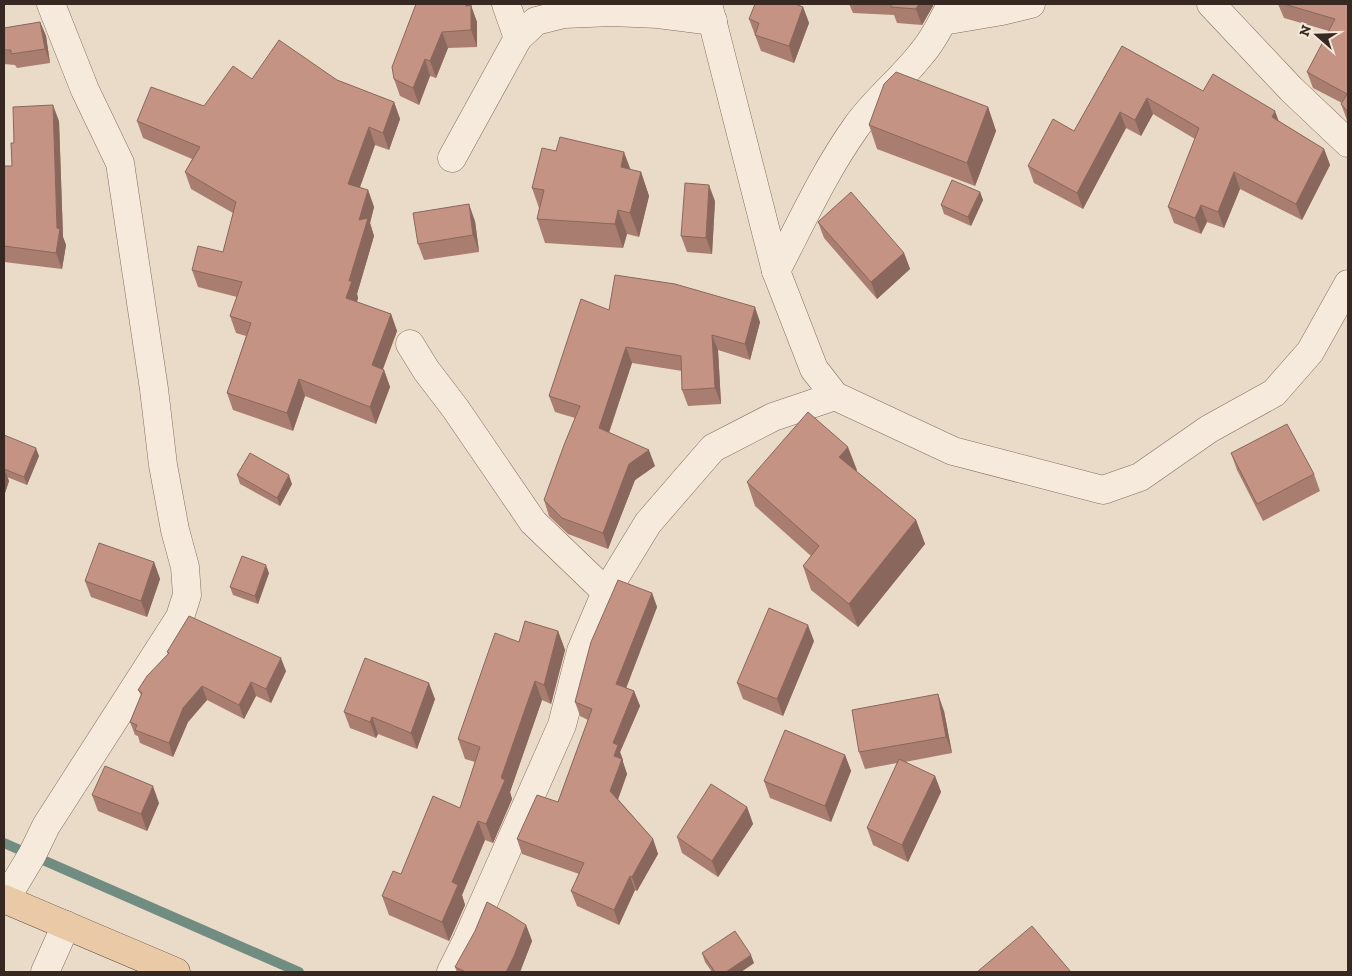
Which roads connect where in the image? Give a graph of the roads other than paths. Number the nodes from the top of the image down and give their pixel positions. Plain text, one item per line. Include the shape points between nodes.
1 (51, 4) edge
2 (506, 4) edge
3 (1031, 4) edge
4 (1211, 4) edge
5 (711, 12) edge
6 (947, 12) edge
7 (518, 38) junction
8 (1348, 143) edge
9 (452, 158) dead end
10 (776, 271) junction
11 (1348, 284) edge
12 (410, 344) dead end
13 (835, 396) junction
14 (606, 592) junction
15 (4, 899) edge
16 (66, 925) junction
17 (46, 972) edge
18 (176, 972) edge
19 (452, 972) edge

1 - 15 street via 85,90 120,163 163,465 185,567 187,595 180,617 46,826
2 - 7 street
3 - 6 street via 1002,11
4 - 8 street via 1291,89
5 - 7 street via 564,14 536,21
5 - 10 street
6 - 10 street via 922,53 856,126 828,170
7 - 9 street
10 - 13 street via 814,369
11 - 13 street via 1310,352 1274,394 1209,429 1140,477 1103,490 953,451
12 - 14 street via 533,522
13 - 14 street via 773,417 713,448 648,523
14 - 19 street via 581,651 562,725
15 - 16 main road
16 - 17 street
16 - 18 main road

